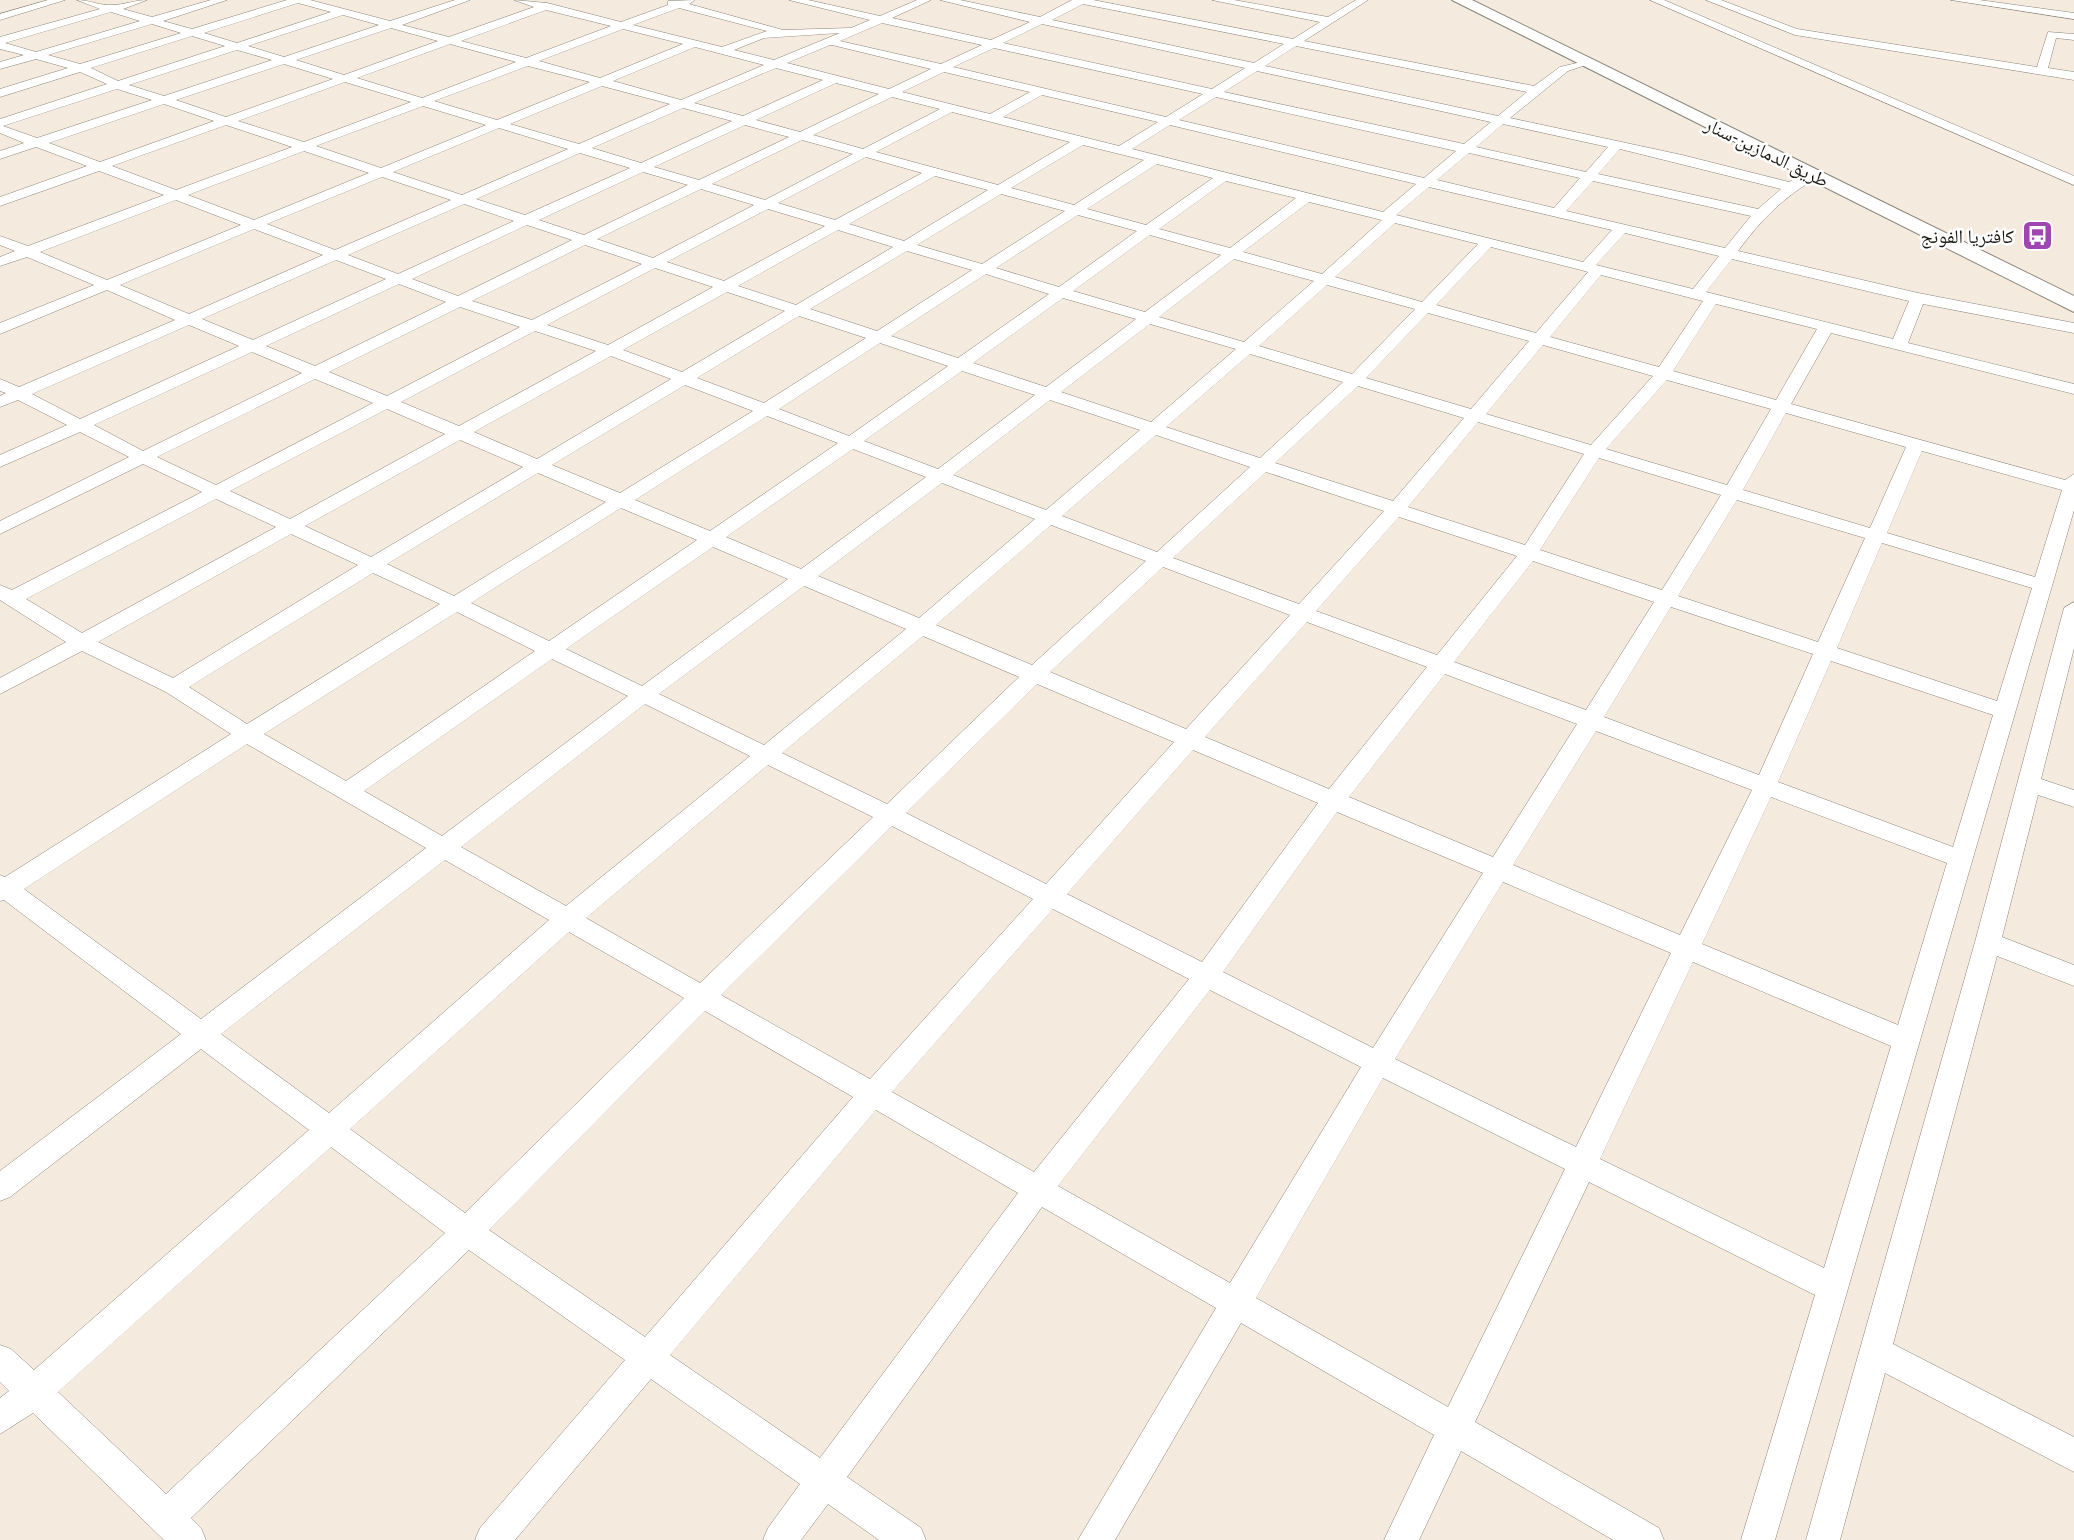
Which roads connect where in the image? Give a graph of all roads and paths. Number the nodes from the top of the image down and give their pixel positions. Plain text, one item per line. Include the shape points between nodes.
1 (60, 0) edge
2 (82, 0) edge
3 (142, 0) edge
4 (222, 0) edge
5 (298, 0) edge
6 (465, 0) edge
7 (519, 0) edge
8 (564, 0) edge
9 (657, 0) edge
10 (794, 0) edge
11 (926, 0) edge
12 (945, 0) edge
13 (1081, 0) edge
14 (1217, 0) edge
15 (1362, 0) edge
16 (1460, 0) edge
17 (1679, 0) edge
18 (1711, 0) edge
19 (1956, 0) edge
20 (683, 2) edge
21 (1237, 2) edge
22 (1659, 2) edge
23 (546, 6) junction
24 (112, 9) junction
25 (342, 12) junction
26 (2056, 14) junction
27 (0, 16) edge
28 (2074, 16) edge
29 (153, 20) junction
30 (883, 20) junction
31 (1173, 20) junction
32 (1326, 20) junction
33 (1041, 22) junction
34 (1196, 24) junction
35 (390, 25) junction
36 (622, 26) junction
37 (863, 29) junction
38 (195, 32) junction
39 (784, 32) junction
40 (1795, 32) junction
41 (2052, 34) junction
42 (2074, 37) edge
43 (449, 41) junction
44 (832, 42) junction
45 (1135, 42) junction
46 (0, 43) edge
47 (1291, 43) junction
48 (693, 44) junction
49 (992, 45) junction
50 (1150, 45) junction
51 (239, 46) junction
52 (1760, 46) junction
53 (723, 51) junction
54 (33, 57) junction
55 (1369, 58) junction
56 (284, 60) junction
57 (526, 62) junction
58 (1585, 62) junction
59 (776, 65) junction
60 (0, 66) edge
61 (944, 67) junction
62 (1254, 67) junction
63 (81, 68) junction
64 (2041, 71) junction
65 (1101, 73) junction
66 (2074, 76) edge
67 (344, 79) junction
68 (832, 79) junction
69 (598, 82) junction
70 (1334, 84) junction
71 (118, 85) junction
72 (1042, 90) junction
73 (1536, 90) junction
74 (0, 93) edge
75 (1213, 93) junction
76 (887, 94) junction
77 (1384, 95) junction
78 (164, 100) junction
79 (422, 102) junction
80 (679, 105) junction
81 (949, 109) junction
82 (991, 119) junction
83 (743, 120) junction
84 (1501, 120) junction
85 (226, 121) junction
86 (1171, 121) junction
87 (0, 123) edge
88 (1349, 123) junction
89 (499, 125) junction
90 (0, 129) edge
91 (801, 135) junction
92 (1082, 140) junction
93 (34, 144) junction
94 (1617, 145) junction
95 (303, 147) junction
96 (580, 149) junction
97 (1466, 149) junction
98 (1122, 150) junction
99 (866, 153) junction
100 (0, 155) edge
101 (1155, 159) junction
102 (102, 166) junction
103 (639, 167) junction
104 (933, 172) junction
105 (383, 173) junction
106 (1812, 174) junction
107 (1224, 176) junction
108 (1589, 177) junction
109 (2074, 181) edge
110 (1427, 182) junction
111 (702, 186) junction
112 (1791, 187) junction
113 (999, 189) junction
114 (176, 195) junction
115 (1306, 197) junction
116 (463, 200) junction
117 (0, 202) edge
118 (766, 205) junction
119 (1076, 210) junction
120 (1556, 213) junction
121 (1760, 214) junction
122 (1389, 218) junction
123 (523, 220) junction
124 (256, 225) junction
125 (834, 225) junction
126 (1621, 229) junction
127 (1148, 230) junction
128 (0, 240) edge
129 (584, 240) junction
130 (1488, 242) junction
131 (907, 246) junction
132 (27, 251) junction
133 (338, 254) junction
134 (1231, 254) junction
135 (1730, 255) junction
136 (0, 262) edge
137 (654, 263) junction
138 (982, 269) junction
139 (1592, 269) junction
140 (400, 278) junction
141 (1324, 280) junction
142 (109, 285) junction
143 (724, 286) junction
144 (1062, 293) junction
145 (1704, 297) junction
146 (1918, 298) junction
147 (460, 302) junction
148 (2074, 304) edge
149 (1426, 308) junction
150 (799, 311) junction
151 (1147, 318) junction
152 (191, 320) junction
153 (534, 326) junction
154 (1826, 327) junction
155 (2074, 328) edge
156 (0, 329) edge
157 (877, 337) junction
158 (1538, 340) junction
159 (251, 345) junction
160 (1899, 345) junction
161 (1247, 348) junction
162 (609, 350) junction
163 (959, 364) junction
164 (319, 373) junction
165 (1662, 375) junction
166 (683, 380) junction
167 (1355, 380) junction
168 (2074, 389) edge
169 (7, 393) edge
170 (1047, 393) junction
171 (389, 403) junction
172 (1779, 407) junction
173 (764, 411) junction
174 (1475, 416) junction
175 (79, 425) junction
176 (1152, 428) junction
177 (461, 433) junction
178 (850, 443) junction
179 (1916, 444) junction
180 (1594, 452) junction
181 (142, 457) junction
182 (0, 462) edge
183 (1263, 465) junction
184 (538, 466) junction
185 (940, 476) junction
186 (2073, 483) edge
187 (214, 491) junction
188 (1732, 493) junction
189 (619, 500) junction
190 (1396, 509) junction
191 (1048, 518) junction
192 (291, 527) junction
193 (0, 528) edge
194 (1878, 536) junction
195 (712, 539) junction
196 (1529, 553) junction
197 (1162, 560) junction
198 (372, 565) junction
199 (804, 577) junction
200 (2042, 585) junction
201 (6, 595) edge
202 (1668, 599) junction
203 (456, 604) junction
204 (1302, 611) junction
205 (2072, 625) edge
206 (922, 626) junction
207 (81, 642) junction
208 (549, 649) junction
209 (1823, 650) junction
210 (1442, 663) junction
211 (1035, 674) junction
212 (0, 687) edge
213 (174, 687) junction
214 (2064, 688) edge
215 (643, 695) junction
216 (2005, 710) junction
217 (1593, 722) junction
218 (247, 734) junction
219 (1189, 739) junction
220 (767, 755) junction
221 (2029, 783) junction
222 (1765, 786) junction
223 (346, 792) junction
224 (1334, 799) junction
225 (2074, 799) edge
226 (891, 815) junction
227 (445, 848) junction
228 (1961, 859) junction
229 (1498, 869) junction
230 (2, 888) edge
231 (1049, 897) junction
232 (567, 919) junction
233 (1988, 942) junction
234 (1685, 947) junction
235 (1207, 975) junction
236 (2074, 976) edge
237 (701, 998) junction
238 (200, 1035) junction
239 (1907, 1041) junction
240 (1378, 1063) junction
241 (874, 1093) junction
242 (329, 1130) junction
243 (1583, 1166) junction
244 (0, 1188) edge
245 (1039, 1188) junction
246 (467, 1232) junction
247 (1833, 1288) junction
248 (1238, 1302) junction
249 (1877, 1352) junction
250 (648, 1358) junction
251 (0, 1360) edge
252 (34, 1392) junction
253 (0, 1418) edge
254 (1456, 1429) junction
255 (2074, 1455) edge
256 (824, 1481) junction
257 (177, 1529) edge
258 (492, 1540) edge
259 (780, 1540) edge
260 (909, 1540) edge
261 (1095, 1540) edge
262 (1401, 1540) edge
263 (1647, 1540) edge
264 (1758, 1540) edge
265 (1823, 1540) edge

1 - 27 street
2 - 24 street
3 - 24 street
4 - 29 street
5 - 25 street
5 - 38 street
6 - 35 street
7 - 23 street
8 - 23 street
9 - 20 street
10 - 30 street
11 - 30 street
12 - 33 street
13 - 31 street
13 - 33 street
14 - 21 street
15 - 32 street
16 - 58 highway, طريق الدمازين-سنار
17 - 22 street
18 - 40 street
19 - 26 street
20 - 36 street
20 - 39 street
21 - 32 street
21 - 34 street
22 - 52 street
23 - 36 street
23 - 43 street
24 - 29 street
24 - 46 street
25 - 35 street
25 - 51 street
26 - 28 street
26 - 41 street
29 - 38 street
29 - 54 street
30 - 37 street
30 - 49 street
31 - 34 street
31 - 45 street
32 - 47 street
33 - 45 street
33 - 49 street
34 - 47 street
35 - 43 street
35 - 56 street
36 - 48 street
36 - 57 street
37 - 39 street
37 - 44 street
38 - 51 street
38 - 63 street
39 - 53 street via 762,35
40 - 52 street
40 - 64 street
41 - 42 street
41 - 64 street
43 - 57 street
43 - 67 street
44 - 59 street
44 - 61 street
45 - 50 street
46 - 54 street
47 - 55 street
47 - 62 street
48 - 53 street
48 - 69 street
49 - 61 street
49 - 65 street
50 - 62 street
50 - 65 street
51 - 56 street
51 - 71 street
52 - 109 street
53 - 59 street
54 - 60 street
54 - 63 street
55 - 70 street
55 - 73 street
56 - 67 street
56 - 78 street
57 - 69 street
57 - 79 street
58 - 73 street via 1564,69
58 - 106 highway, طريق الدمازين-سنار
59 - 68 street
59 - 80 street
61 - 72 street
61 - 76 street
62 - 70 street
62 - 75 street
63 - 71 street
63 - 74 street
64 - 66 street
65 - 75 street
67 - 79 street
67 - 85 street
68 - 76 street
68 - 83 street
69 - 80 street
69 - 89 street
70 - 77 street
71 - 78 street
71 - 87 street
72 - 82 street
72 - 86 street via 1069,92
73 - 84 street
75 - 86 street
75 - 88 street
76 - 81 street
76 - 91 street
77 - 84 street
77 - 88 street
78 - 85 street
78 - 93 street
79 - 89 street
79 - 95 street
80 - 83 street
80 - 96 street
81 - 82 street
81 - 99 street
82 - 92 street
83 - 91 street
83 - 103 street
84 - 94 street
84 - 97 street
85 - 95 street
85 - 102 street
86 - 98 street
86 - 110 street
88 - 97 street
89 - 96 street
89 - 105 street
90 - 93 street
91 - 99 street
91 - 111 street
92 - 98 street
92 - 113 street
93 - 100 street
93 - 102 street
94 - 108 street
94 - 112 street
95 - 105 street
95 - 114 street
96 - 103 street
96 - 116 street
97 - 108 street
97 - 110 street
98 - 101 street
99 - 104 street
99 - 118 street
101 - 107 street
101 - 119 street
102 - 114 street
102 - 117 street
103 - 111 street
103 - 123 street
104 - 113 street
104 - 125 street
105 - 116 street
105 - 124 street
106 - 112 street
106 - 148 highway, طريق الدمازين-سنار
107 - 115 street
107 - 127 street
108 - 120 street
108 - 121 street
110 - 120 street
110 - 122 street
111 - 118 street
111 - 129 street
112 - 121 street
113 - 119 street
113 - 131 street
114 - 124 street
114 - 132 street
115 - 122 street
115 - 134 street
116 - 123 street
116 - 133 street
118 - 125 street
118 - 137 street
119 - 127 street
119 - 138 street
120 - 126 street
121 - 135 street
122 - 130 street
122 - 141 street
123 - 129 street
123 - 140 street
124 - 133 street
124 - 142 street
125 - 131 street
125 - 143 street
126 - 135 street
126 - 139 street
127 - 134 street
127 - 144 street
128 - 132 street
129 - 137 street
129 - 147 street
130 - 139 street
130 - 149 street
131 - 138 street
131 - 150 street
132 - 136 street
132 - 142 street
133 - 140 street
133 - 152 street
134 - 141 street
134 - 151 street
135 - 145 street
135 - 146 street
137 - 143 street
137 - 153 street
138 - 144 street
138 - 157 street
139 - 145 street
139 - 158 street
140 - 147 street
140 - 159 street
141 - 149 street
141 - 161 street
142 - 152 street
142 - 156 street
143 - 150 street
143 - 162 street
144 - 151 street
144 - 163 street
145 - 154 street
145 - 165 street
146 - 155 street
146 - 160 street
147 - 153 street
147 - 164 street
149 - 158 street
149 - 167 street
150 - 157 street
150 - 166 street
151 - 161 street
151 - 170 street
152 - 159 street
152 - 169 street
153 - 162 street
153 - 171 street
154 - 160 street
154 - 172 street
157 - 163 street
157 - 173 street
158 - 165 street
158 - 174 street
159 - 164 street
159 - 175 street
160 - 168 street
161 - 167 street
161 - 176 street
162 - 166 street
162 - 177 street
163 - 170 street
163 - 178 street
164 - 171 street
164 - 181 street
165 - 172 street
165 - 180 street
166 - 173 street
166 - 184 street
167 - 174 street
167 - 183 street
169 - 175 street
170 - 176 street
170 - 185 street
171 - 177 street
171 - 187 street
172 - 179 street
172 - 188 street
173 - 178 street
173 - 189 street
174 - 180 street
174 - 190 street
175 - 181 street
175 - 182 street
176 - 183 street
176 - 191 street
177 - 184 street
177 - 192 street
178 - 185 street
178 - 195 street
179 - 186 street
179 - 194 street
180 - 188 street
180 - 196 street
181 - 187 street
181 - 193 street
183 - 190 street
183 - 197 street
184 - 189 street
184 - 198 street
185 - 191 street
185 - 199 street
186 - 200 street
187 - 192 street
187 - 201 street
188 - 194 street
188 - 202 street
189 - 195 street
189 - 203 street
190 - 196 street
190 - 204 street
191 - 197 street
191 - 206 street
192 - 198 street
192 - 207 street
194 - 200 street
194 - 209 street
195 - 199 street
195 - 208 street
196 - 202 street
196 - 210 street
197 - 204 street
197 - 211 street
198 - 203 street
198 - 213 street
199 - 206 street
199 - 215 street
200 - 216 street
201 - 207 street
202 - 209 street
202 - 217 street
203 - 208 street
203 - 218 street
204 - 210 street
204 - 219 street
205 - 214 street
206 - 211 street
206 - 220 street
207 - 212 street
207 - 213 street
208 - 215 street
208 - 223 street
209 - 216 street
209 - 222 street
210 - 217 street
210 - 224 street
211 - 219 street
211 - 226 street
213 - 218 street
214 - 221 street
215 - 220 street
215 - 227 street
216 - 228 street
217 - 222 street
217 - 229 street
218 - 223 street
218 - 230 street
219 - 224 street
219 - 231 street
220 - 226 street
220 - 232 street
221 - 225 street
221 - 233 street
222 - 228 street
222 - 234 street
223 - 227 street
224 - 229 street
224 - 235 street
226 - 231 street
226 - 237 street
227 - 232 street
227 - 238 street
228 - 239 street
229 - 234 street
229 - 240 street
230 - 238 street
231 - 235 street
231 - 241 street
232 - 237 street
232 - 242 street
233 - 236 street
233 - 249 street
234 - 239 street
234 - 243 street
235 - 240 street
235 - 245 street
237 - 241 street
237 - 246 street
238 - 242 street
238 - 244 street
239 - 247 street
240 - 243 street
240 - 248 street
241 - 245 street
241 - 250 street
242 - 246 street
242 - 252 street
243 - 247 street
243 - 254 street
245 - 248 street
245 - 256 street
246 - 250 street
246 - 257 street
247 - 264 street
248 - 254 street
248 - 261 street
249 - 255 street
249 - 265 street
250 - 256 street
250 - 258 street
251 - 252 street
252 - 253 street
252 - 257 street
254 - 262 street
254 - 263 street
256 - 259 street
256 - 260 street

